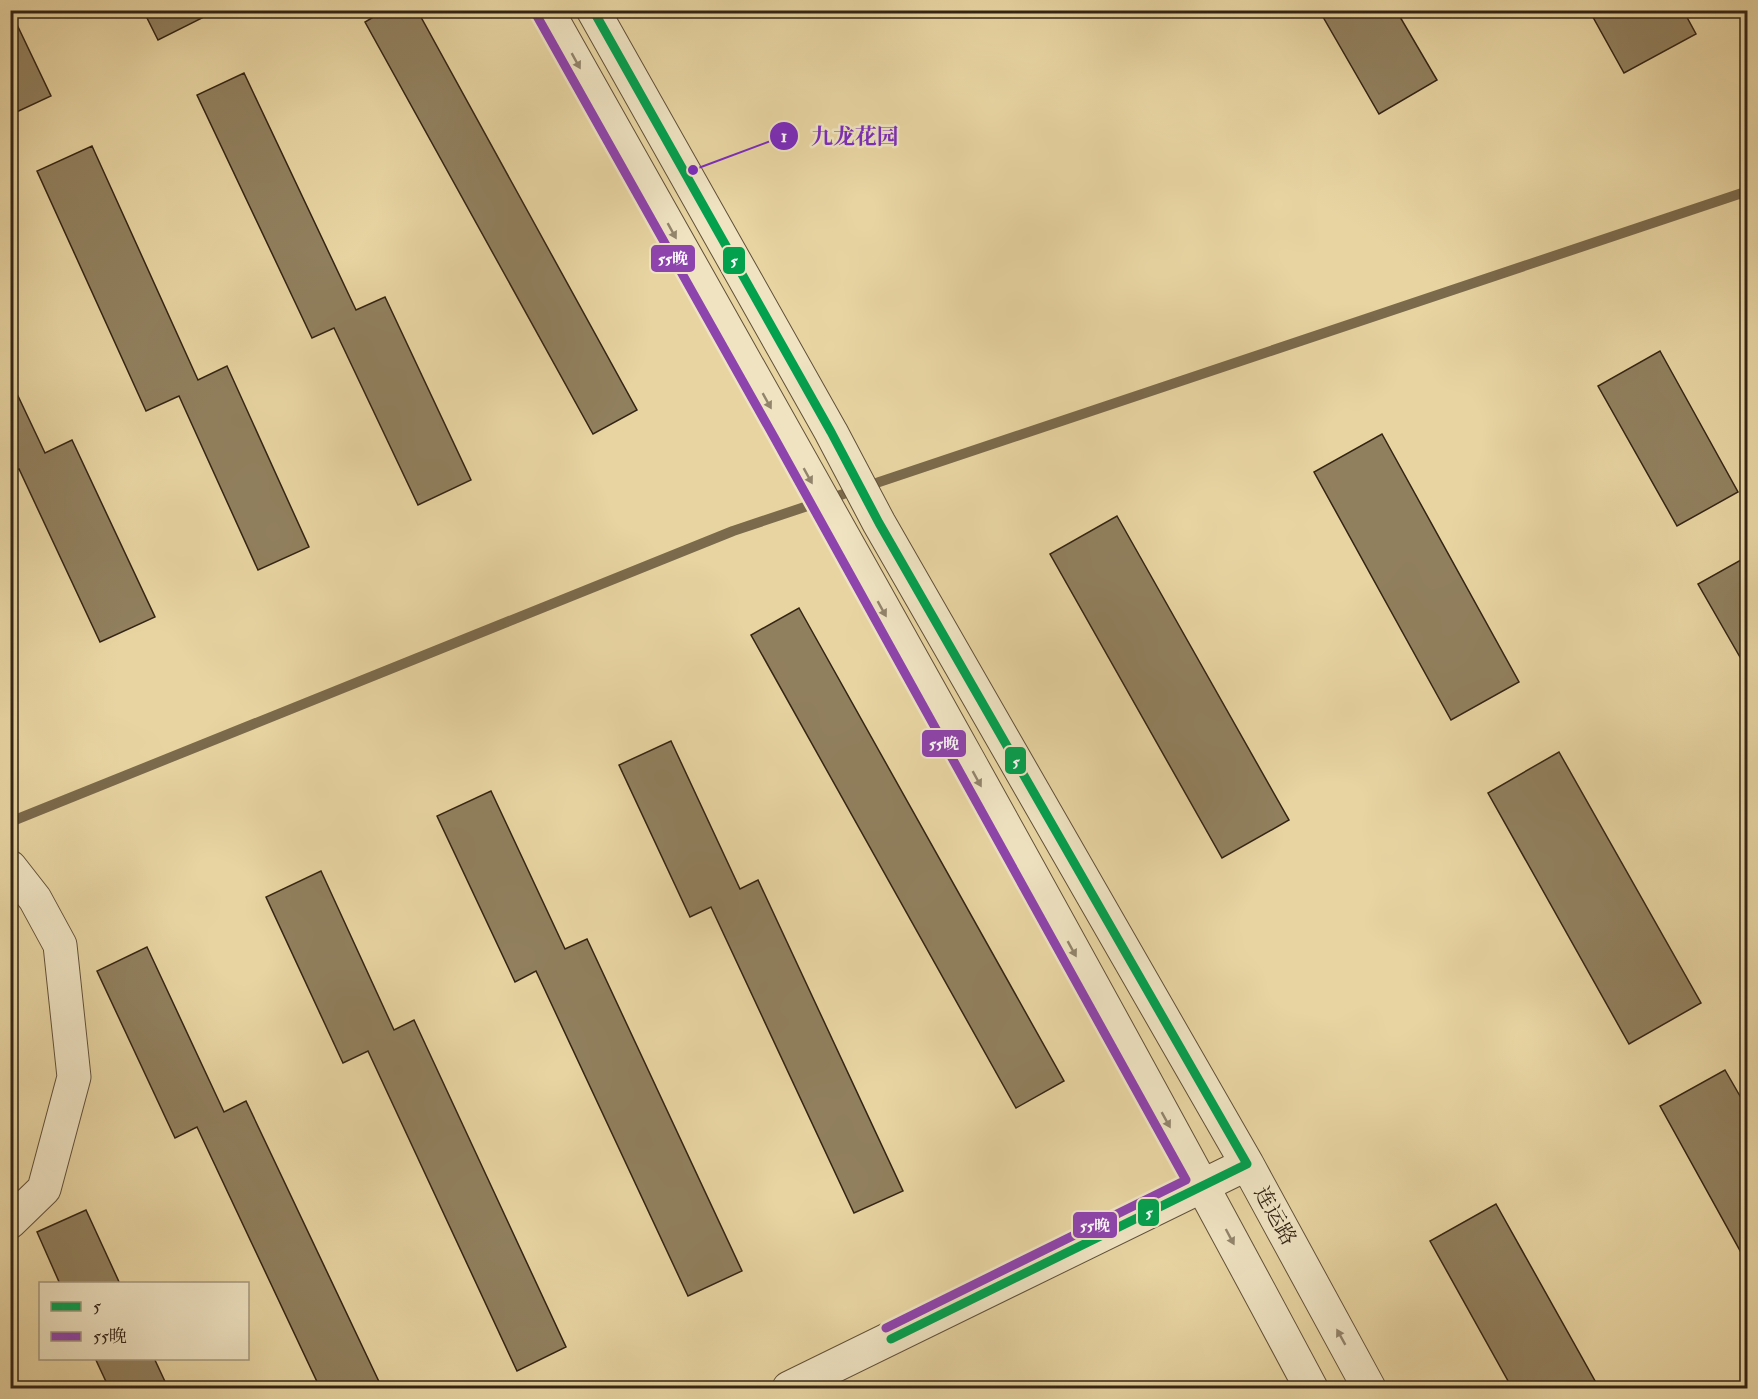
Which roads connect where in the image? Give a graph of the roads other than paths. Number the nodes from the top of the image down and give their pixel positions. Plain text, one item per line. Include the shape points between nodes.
1 (547, 10) edge
2 (593, 10) edge
3 (10, 867) edge
4 (1247, 1164) junction
5 (1203, 1185) junction
6 (10, 1222) edge
7 (789, 1389) edge
8 (1311, 1389) edge
9 (1369, 1389) edge

1 -> 5 street
2 - 4 street, 连运路 via 879,523
3 - 6 street via 35,899 60,945 74,1077 44,1189
4 - 5 street
9 -> 4 street, 连运路
5 - 7 street
5 -> 8 street

